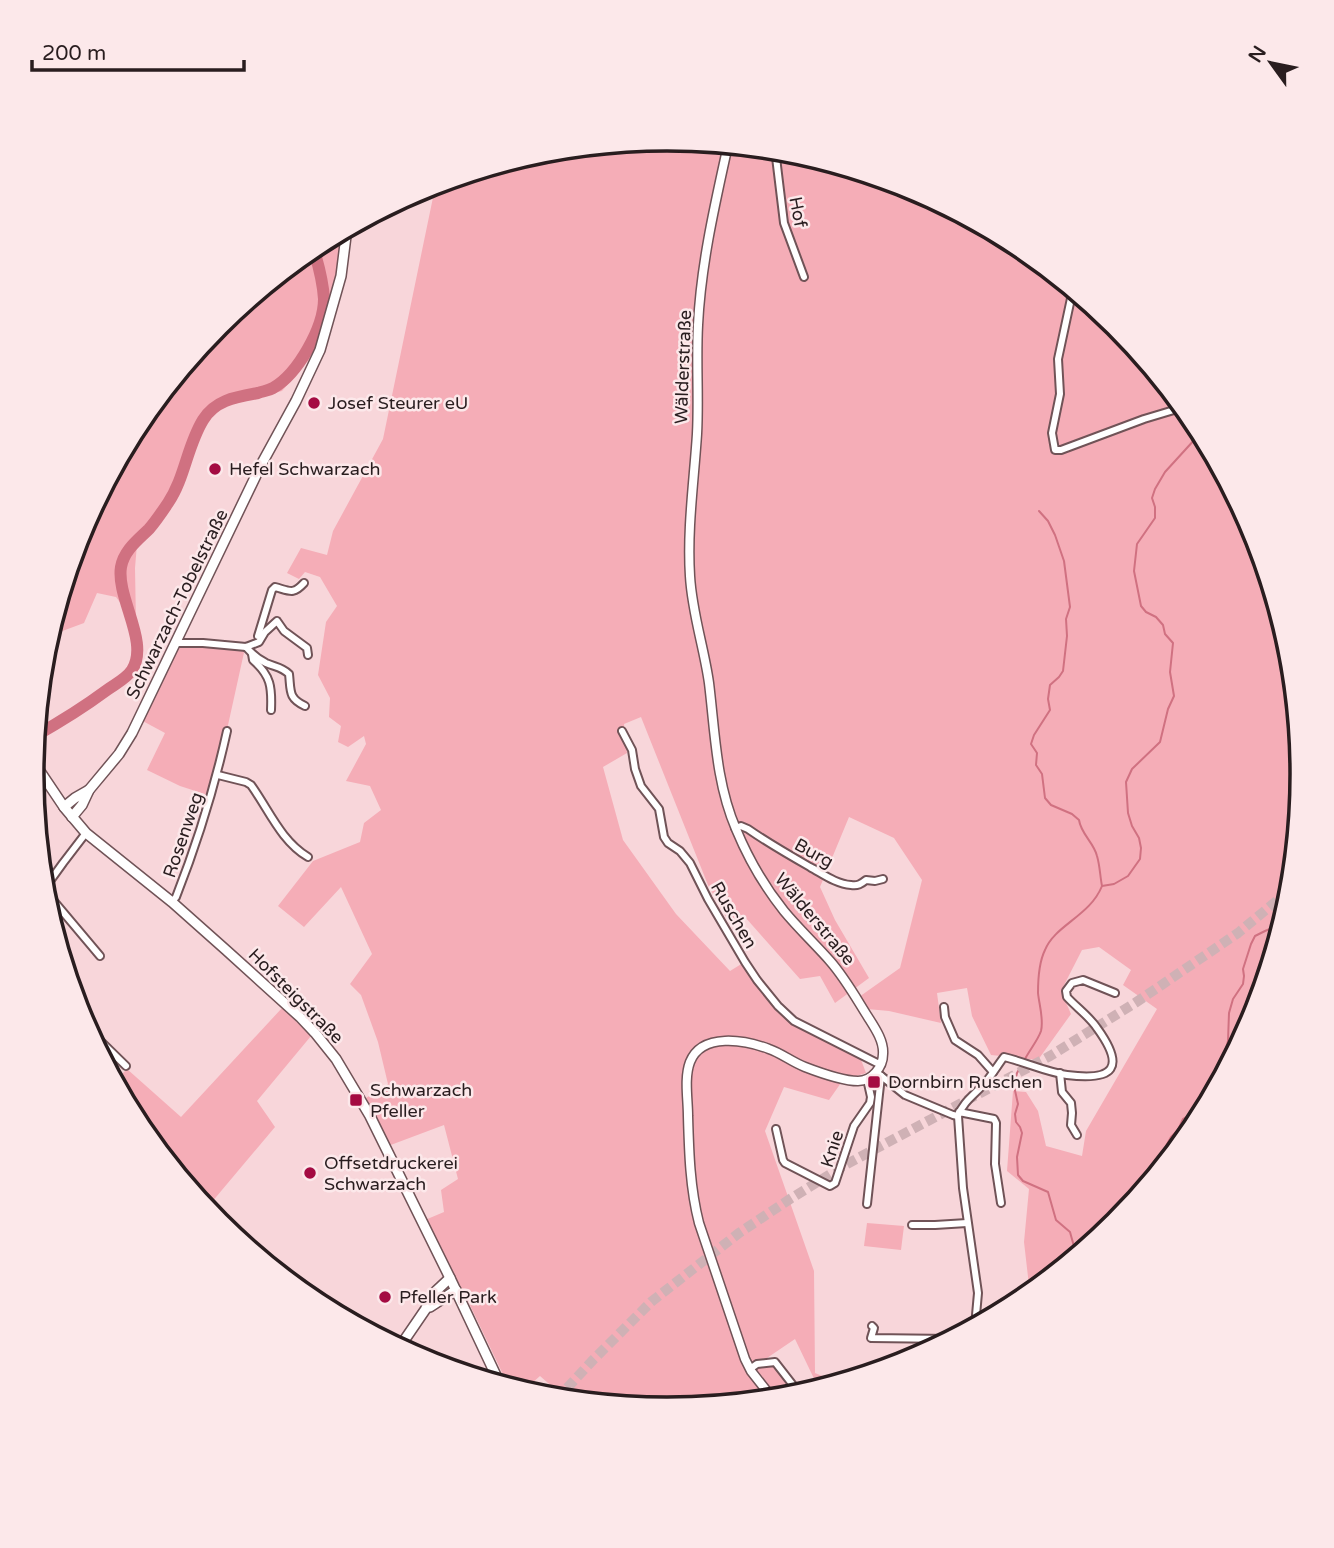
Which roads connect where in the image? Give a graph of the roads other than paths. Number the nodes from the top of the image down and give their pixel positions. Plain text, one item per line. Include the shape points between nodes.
1 (726, 154) edge
2 (776, 161) edge
3 (345, 240) edge
4 (804, 278) dead end
5 (1071, 299) edge
6 (1172, 411) edge
7 (304, 583) dead end
8 (175, 643) junction
9 (249, 646) junction
10 (252, 654) junction
11 (308, 655) dead end
12 (305, 706) dead end
13 (271, 710) dead end
14 (622, 731) dead end
15 (227, 732) dead end
16 (218, 775) junction
17 (44, 782) edge
18 (89, 790) junction
19 (64, 807) junction
20 (72, 817) junction
21 (735, 828) junction
22 (86, 834) junction
23 (308, 857) dead end
24 (53, 877) edge
25 (883, 879) dead end
26 (172, 902) junction
27 (58, 907) edge
28 (100, 956) dead end
29 (1115, 993) dead end
30 (944, 1007) dead end
31 (107, 1048) edge
32 (125, 1066) dead end
33 (879, 1071) junction
34 (993, 1072) junction
35 (1060, 1073) junction
36 (867, 1079) junction
37 (958, 1114) junction
38 (776, 1129) dead end
39 (1077, 1135) dead end
40 (1001, 1203) dead end
41 (867, 1204) dead end
42 (967, 1223) junction
43 (912, 1225) dead end
44 (450, 1278) junction
45 (456, 1290) junction
46 (425, 1310) junction
47 (976, 1316) edge
48 (872, 1326) dead end
49 (405, 1339) edge
50 (930, 1339) edge
51 (750, 1369) junction
52 (495, 1372) edge
53 (793, 1384) edge
54 (765, 1389) edge

1 - 21 street, Wälderstraße via 704,260 698,325 690,576 723,792
2 - 4 street, Hof via 784,223
3 - 8 main road, Schwarzach-Tobelstraße via 341,276 320,350
5 - 6 street via 1058,359 1060,394 1052,433 1055,450
7 - 9 street via 293,592 272,590 260,633
8 - 9 street
8 - 18 main road, Schwarzach-Tobelstraße via 132,733
9 - 10 street
9 - 11 street via 277,621 307,648
10 - 12 street via 285,670 290,695
10 - 13 street via 268,678
14 - 33 street, Ruschen via 641,786 660,809 664,837 690,863 757,980 794,1021
15 - 16 street, Rosenweg
16 - 23 street, Rosenweg via 251,785 286,838
16 - 26 street, Rosenweg
17 - 19 main road, Hofsteigstraße
18 - 19 main road, Schwarzach-Tobelstraße
18 - 20 main road, Schwarzach-Tobelstraße
19 - 20 main road, Hofsteigstraße
20 - 22 main road, Hofsteigstraße
21 - 25 street, Burg via 748,829 841,883 855,886
21 - 33 street, Wälderstraße via 771,893 844,978 868,1016 883,1047
22 - 24 street
22 - 26 main road, Hofsteigstraße
26 - 44 main road, Hofsteigstraße via 300,1017 337,1059
27 - 28 street
29 - 35 street via 1083,980 1066,991 1097,1027 1114,1058 1113,1066 1100,1075
30 - 34 street via 955,1040
31 - 32 street
33 - 36 street
33 - 37 street via 905,1095
33 - 41 street
34 - 35 street via 1004,1057
34 - 37 street
35 - 39 street
36 - 38 street, Knie via 870,1103 854,1126 833,1185 785,1163
36 - 51 street via 838,1077 804,1067 771,1049 740,1042 708,1043 691,1060 687,1079 694,1203
37 - 40 street via 996,1123
37 - 42 street
42 - 43 street
42 - 47 street via 978,1293
44 - 45 main road, Hofsteigstraße
44 - 46 main road
45 - 46 main road
45 - 52 main road, Hofsteigstraße
46 - 49 main road
48 - 50 street via 871,1338
51 - 53 street via 775,1362
51 - 54 street

